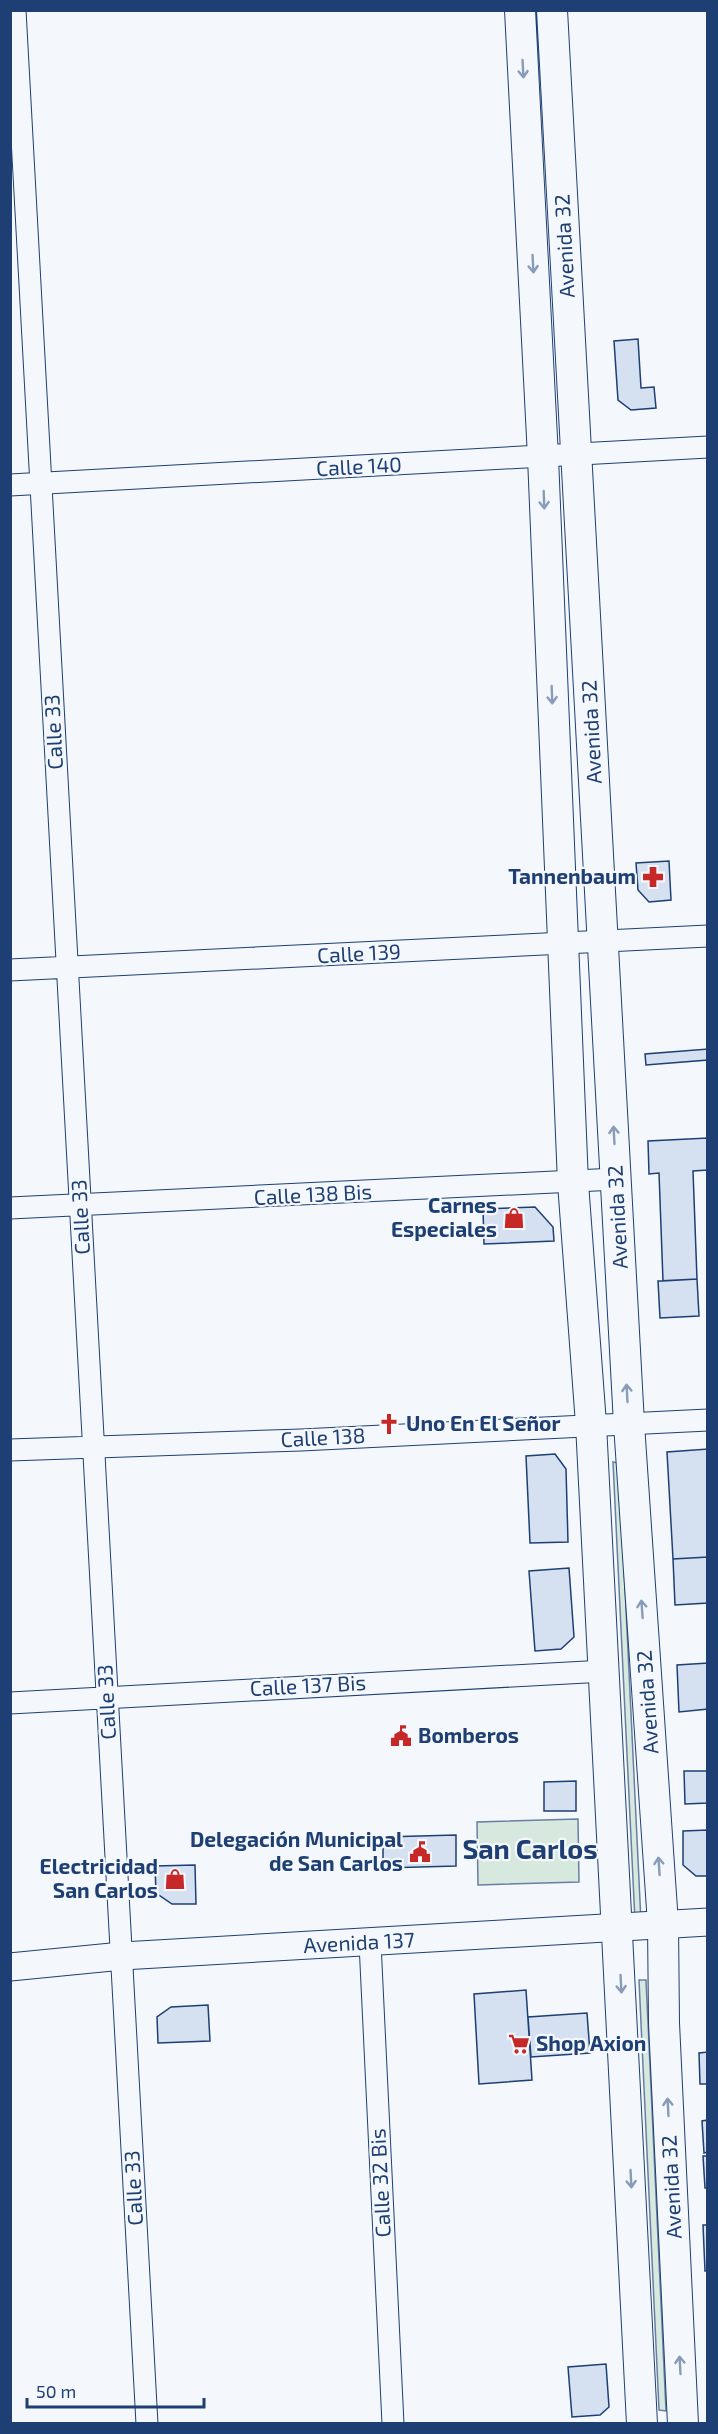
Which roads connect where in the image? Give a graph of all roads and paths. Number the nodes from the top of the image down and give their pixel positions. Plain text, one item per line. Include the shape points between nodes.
1 (15, 10) edge
2 (519, 10) edge
3 (552, 10) edge
4 (708, 447) edge
5 (577, 455) junction
6 (543, 457) junction
7 (41, 483) junction
8 (10, 485) edge
9 (708, 936) edge
10 (603, 941) junction
11 (562, 944) junction
12 (67, 968) junction
13 (10, 970) edge
14 (616, 1179) junction
15 (573, 1183) junction
16 (80, 1205) junction
17 (10, 1208) edge
18 (708, 1420) edge
19 (591, 1424) junction
20 (629, 1424) junction
21 (93, 1446) junction
22 (10, 1450) edge
23 (605, 1671) junction
24 (107, 1697) junction
25 (10, 1703) edge
26 (708, 1922) edge
27 (663, 1924) junction
28 (619, 1926) junction
29 (370, 1943) junction
30 (122, 1956) junction
31 (10, 1966) edge
32 (147, 2424) edge
33 (393, 2424) edge
34 (642, 2424) edge
35 (683, 2424) edge

1 - 7 street, Calle 33
2 -> 6 main road, Avenida 32
3 - 5 main road, Avenida 32
4 - 5 street, Calle 140
5 - 6 street, Calle 140
5 - 10 main road, Avenida 32
6 - 7 street, Calle 140
6 -> 11 main road, Avenida 32
7 - 8 street, Calle 140
7 - 12 street, Calle 33
9 - 10 street, Calle 139
10 - 11 street, Calle 139
14 -> 10 main road, Avenida 32
11 - 12 street, Calle 139
11 - 15 main road, Avenida 32
12 - 13 street, Calle 139
12 - 16 street, Calle 33
14 - 15 street, Calle 138 Bis
20 -> 14 main road, Avenida 32
15 - 16 street, Calle 138 Bis
15 - 19 main road, Avenida 32
16 - 17 street, Calle 138 Bis
16 - 21 street, Calle 33
18 - 20 street, Calle 138
19 - 20 street, Calle 138
19 - 21 street, Calle 138 via 300,1440
19 - 23 main road, Avenida 32
27 -> 20 main road, Avenida 32
21 - 22 street, Calle 138
21 - 24 street, Calle 33
23 - 24 street, Calle 137 Bis
23 - 28 main road, Avenida 32
24 - 25 street, Calle 137 Bis
24 - 30 street, Calle 33
26 - 27 street, Avenida 137
27 - 28 street, Avenida 137
35 -> 27 main road, Avenida 32
28 - 29 street, Avenida 137
28 -> 34 main road, Avenida 32
29 - 30 street, Avenida 137
29 - 33 street, Calle 32 Bis
30 - 31 street, Avenida 137
30 - 32 street, Calle 33

